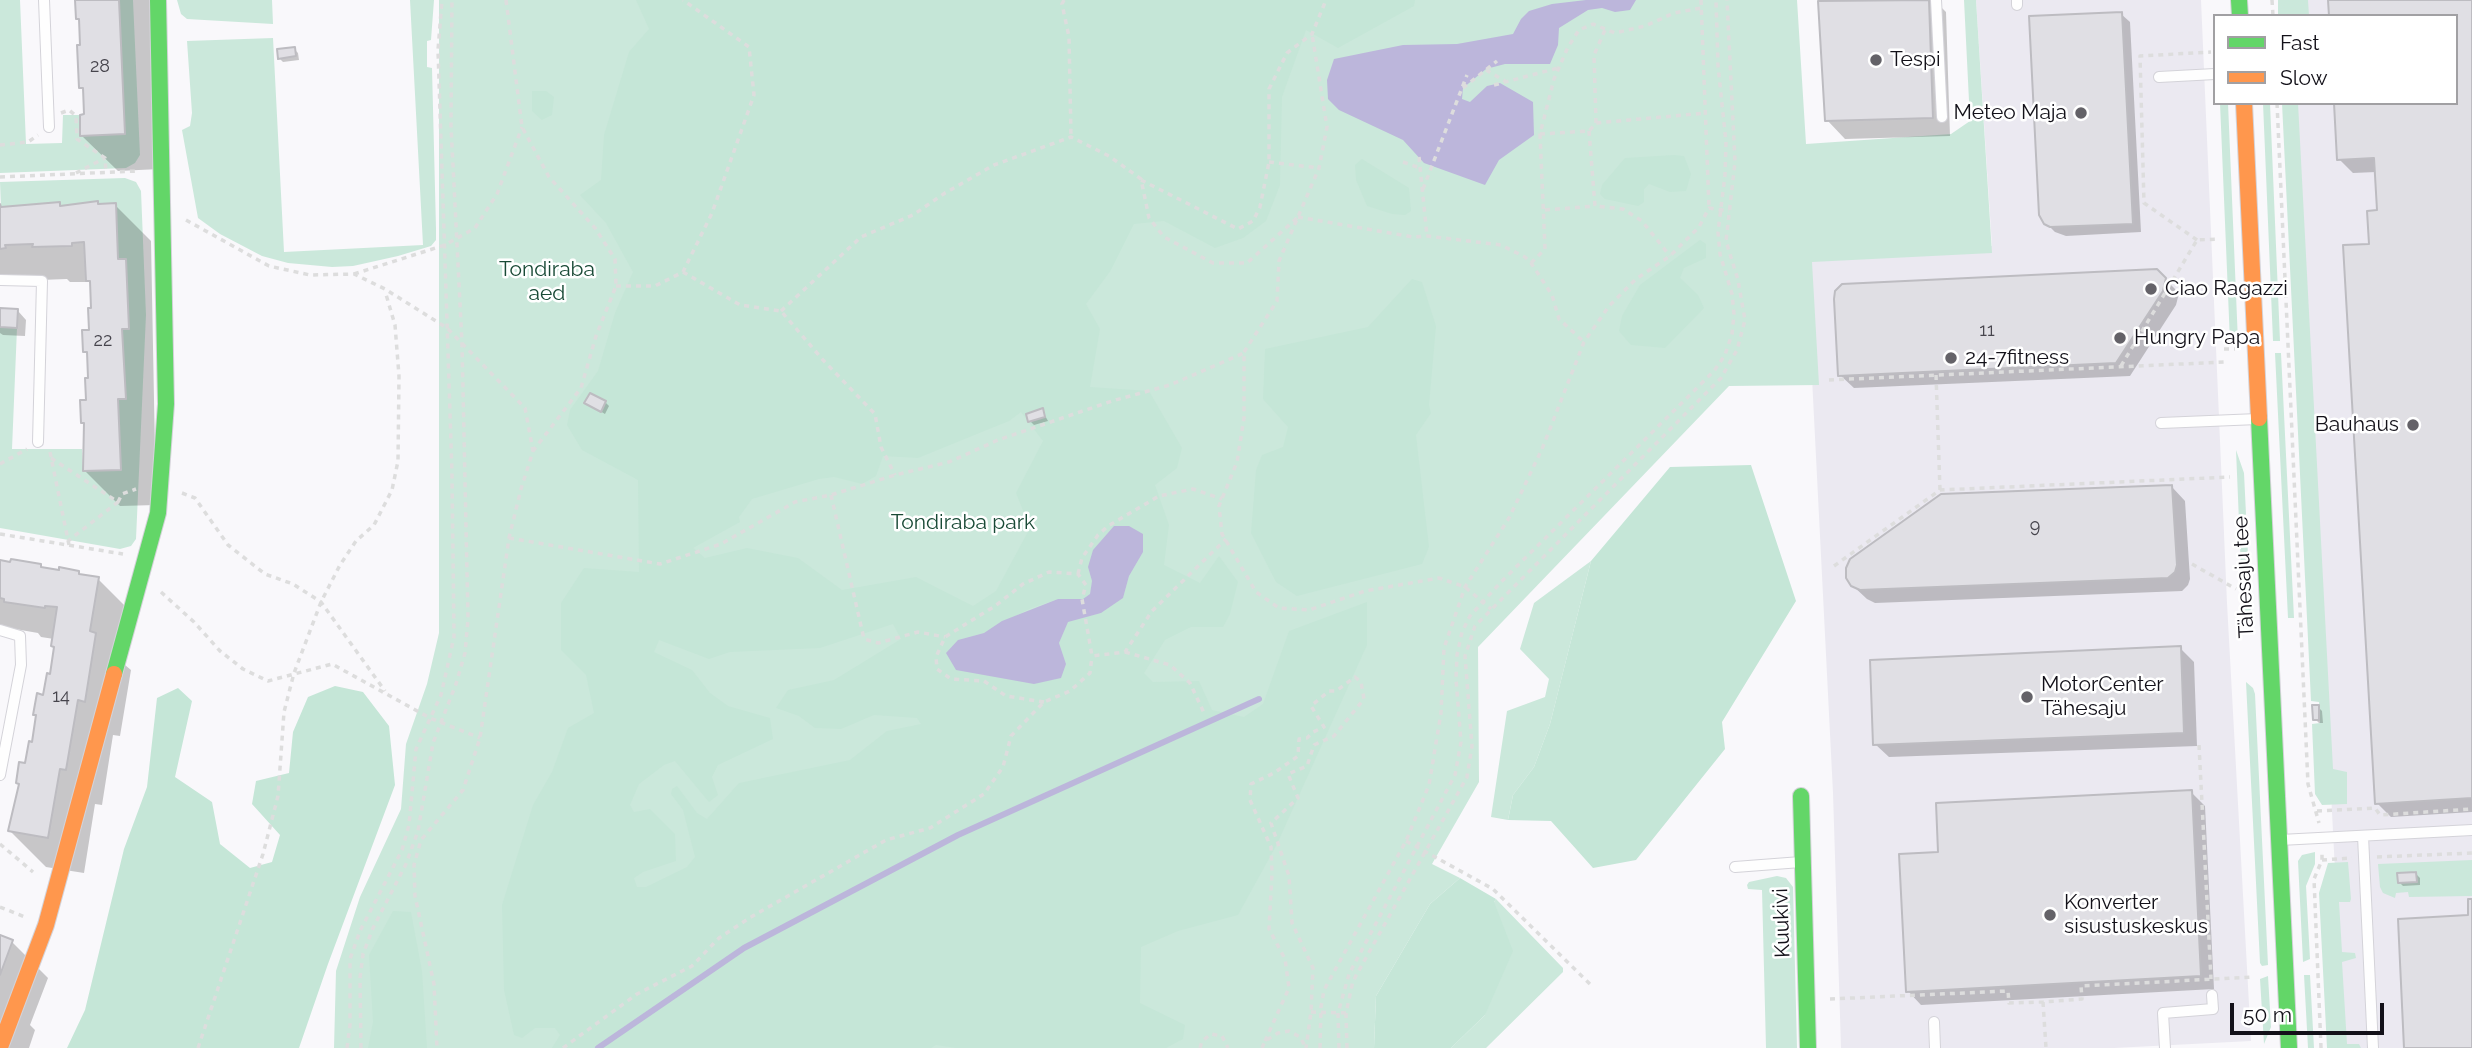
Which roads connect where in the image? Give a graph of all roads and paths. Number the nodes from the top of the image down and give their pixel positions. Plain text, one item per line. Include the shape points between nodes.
1 (44, 0) edge
2 (158, 0) edge
3 (442, 0) edge
4 (452, 0) edge
5 (506, 0) edge
6 (683, 0) edge
7 (1064, 0) edge
8 (1326, 0) edge
9 (1701, 0) edge
10 (1716, 0) edge
11 (1727, 0) edge
12 (1936, 0) edge
13 (1701, 8) junction
14 (1606, 29) junction
15 (1312, 34) junction
16 (2211, 52) dead end
17 (1497, 61) dead end
18 (1558, 68) junction
19 (1486, 70) junction
20 (2213, 74) edge
21 (1467, 75) dead end
22 (2159, 77) dead end
23 (1507, 82) junction
24 (1494, 85) dead end
25 (1461, 89) junction
26 (2244, 105) edge
27 (2277, 105) edge
28 (1706, 113) junction
29 (1942, 117) dead end
30 (1596, 123) junction
31 (49, 127) dead end
32 (522, 127) junction
33 (1589, 131) junction
34 (1540, 134) junction
35 (1071, 137) junction
36 (1419, 157) dead end
37 (105, 158) dead end
38 (1269, 162) junction
39 (1403, 162) dead end
40 (162, 168) junction
41 (1319, 168) junction
42 (1420, 168) junction
43 (72, 174) junction
44 (0, 177) edge
45 (1141, 179) junction
46 (1423, 189) junction
47 (1595, 206) junction
48 (162, 208) junction
49 (1709, 208) junction
50 (1721, 209) junction
51 (1544, 211) junction
52 (1729, 211) junction
53 (1298, 217) junction
54 (1427, 236) junction
55 (456, 239) junction
56 (2218, 239) dead end
57 (2197, 240) junction
58 (445, 246) junction
59 (1670, 256) junction
60 (1531, 263) junction
61 (683, 272) junction
62 (354, 274) junction
63 (0, 280) edge
64 (616, 286) junction
65 (385, 289) junction
66 (781, 311) junction
67 (447, 328) junction
68 (1584, 342) junction
69 (462, 343) junction
70 (1244, 353) junction
71 (2225, 362) dead end
72 (2121, 366) junction
73 (1936, 375) junction
74 (1829, 380) dead end
75 (2258, 419) junction
76 (2161, 423) dead end
77 (38, 442) junction
78 (533, 451) junction
79 (51, 458) junction
80 (0, 464) edge
81 (895, 475) junction
82 (2230, 477) dead end
83 (160, 482) junction
84 (1940, 491) junction
85 (831, 495) junction
86 (1222, 499) junction
87 (0, 534) edge
88 (509, 538) junction
89 (1226, 539) junction
90 (69, 543) junction
91 (2192, 564) dead end
92 (144, 565) junction
93 (1834, 566) dead end
94 (1078, 574) junction
95 (1465, 587) junction
96 (2236, 589) dead end
97 (1482, 601) junction
98 (321, 602) junction
99 (1491, 609) junction
100 (0, 630) edge
101 (945, 638) junction
102 (1125, 652) junction
103 (1092, 656) junction
104 (294, 673) junction
105 (386, 693) junction
106 (1044, 702) junction
107 (1204, 713) dead end
108 (430, 718) junction
109 (441, 722) junction
110 (480, 738) junction
111 (2199, 745) dead end
112 (0, 775) edge
113 (1801, 796) dead end
114 (2472, 809) edge
115 (2317, 811) junction
116 (2472, 830) edge
117 (2363, 836) junction
118 (2322, 837) junction
119 (1406, 841) junction
120 (2280, 841) junction
121 (0, 844) edge
122 (1416, 847) junction
123 (1426, 852) junction
124 (2472, 853) edge
125 (2364, 858) junction
126 (2322, 860) junction
127 (1801, 862) junction
128 (1735, 867) dead end
129 (33, 872) dead end
130 (2254, 977) dead end
131 (2211, 979) junction
132 (1590, 985) dead end
133 (2212, 995) dead end
134 (1821, 999) dead end
135 (2043, 1002) junction
136 (1311, 1012) junction
137 (1321, 1012) junction
138 (1338, 1013) junction
139 (1346, 1013) junction
140 (1934, 1023) dead end
141 (1265, 1041) junction
142 (0, 1047) edge
143 (198, 1048) edge
144 (346, 1048) edge
145 (361, 1048) edge
146 (437, 1048) edge
147 (563, 1048) edge
148 (1200, 1048) edge
149 (1228, 1048) edge
150 (1262, 1048) edge
151 (1306, 1048) edge
152 (1320, 1048) edge
153 (1339, 1048) edge
154 (1347, 1048) edge
155 (1808, 1048) edge
156 (1935, 1048) edge
157 (2046, 1048) edge
158 (2165, 1048) edge
159 (2289, 1048) edge
160 (2321, 1048) edge
161 (2373, 1048) edge

1 - 31 lane
2 - 40 street
3 - 58 path via 438,50
4 - 55 path
5 - 32 path
6 - 61 path via 749,47 754,95 712,213
7 - 35 path
8 - 15 path
9 - 13 path
10 - 50 path via 1726,142
11 - 52 path via 1735,162
12 - 29 lane
13 - 14 path via 1615,33
13 - 28 path
14 - 18 path via 1593,24 1579,30
14 - 30 path via 1594,55
15 - 38 path via 1287,54 1269,89
15 - 41 path via 1326,127
16 - 57 path via 2140,56 2144,203
17 - 19 path
18 - 23 path
18 - 34 path
19 - 23 path
19 - 25 path
20 - 22 lane
21 - 25 path
23 - 24 path
25 - 46 path
26 - 75 street, Tähesaju tee
27 - 115 path via 2308,784
28 - 30 path
28 - 49 path
30 - 33 path
32 - 55 path via 497,194 475,228
32 - 64 path via 549,177 595,228 615,259
33 - 34 path
33 - 47 path
34 - 51 path
35 - 45 path
35 - 66 path via 994,165 913,215 862,237
36 - 42 path
37 - 43 path
38 - 41 path
38 - 45 path via 1257,214 1238,229
39 - 42 path
40 - 43 path
40 - 48 street
41 - 53 path
42 - 46 path
43 - 44 path
45 - 53 path via 1149,218 1164,237 1213,263 1247,263
46 - 54 path
47 - 51 path
47 - 59 path via 1623,209 1642,221
48 - 62 path via 269,266 310,275
48 - 83 street via 166,404
49 - 50 path
49 - 59 path via 1699,227
50 - 52 path
50 - 97 path via 1720,254 1734,314 1725,355 1679,407
51 - 60 path via 1545,249
52 - 99 path via 1726,241 1745,320 1737,350 1721,378
53 - 54 path
53 - 70 path via 1279,261 1277,301
54 - 60 path via 1501,245
55 - 58 path
55 - 69 path
56 - 57 path
57 - 72 path
58 - 62 path
58 - 67 path
59 - 68 path via 1636,279 1609,306
60 - 68 path via 1552,295 1559,319
61 - 64 path via 655,286
61 - 66 path via 740,305
62 - 65 path
63 - 77 lane via 42,281
64 - 78 path via 581,388
65 - 67 path
65 - 98 path via 397,345 398,461 392,490 374,525 356,541
66 - 81 path via 875,414 881,447
67 - 69 path
67 - 108 path via 454,637 441,695
68 - 95 path via 1509,519
69 - 78 path via 525,408
69 - 109 path via 468,619 456,684
70 - 81 path via 1170,385 1061,418 949,462
70 - 86 path via 1241,440
71 - 72 path
72 - 73 path
73 - 74 path
73 - 84 path
75 - 76 lane
75 - 120 street, Tähesaju tee
77 - 79 path via 49,449
77 - 80 path
78 - 88 path
79 - 90 path
79 - 90 path via 118,502
81 - 85 path
82 - 84 path
83 - 92 street via 158,513
83 - 98 path via 195,498 228,545 265,574 293,584
84 - 93 path
85 - 88 path via 795,502 722,544 660,564
85 - 101 path via 864,639 878,643 918,632
86 - 89 path via 1219,506
86 - 94 path via 1193,489 1159,496 1098,535 1082,558
87 - 90 path
88 - 110 path
89 - 95 path via 1256,592 1279,608 1309,610 1365,591 1439,578
89 - 102 path via 1152,611
90 - 92 path
91 - 96 path
92 - 104 path via 220,651 243,669 268,681
92 - 142 street via 46,925
94 - 101 path via 1049,572 1023,584
94 - 103 path via 1086,585 1082,599
95 - 97 path
95 - 119 path via 1444,648 1441,713 1429,785
97 - 99 path
97 - 122 path via 1462,632 1457,655 1460,758
98 - 104 path
98 - 105 path
99 - 123 path via 1475,626 1465,656 1472,746 1467,777
100 - 112 lane via 20,635 22,665
101 - 106 path via 936,657 937,669 951,678 984,681 1006,696
102 - 103 path
102 - 107 path via 1170,665 1190,683
103 - 106 path via 1090,673 1070,691
104 - 105 path via 332,664
104 - 143 path via 284,712 281,770 269,831
105 - 108 path
106 - 147 path via 1011,736 1003,767 985,794 930,828 886,840 751,917 719,938 692,966 637,994
108 - 109 path
108 - 144 path via 416,749 409,825 402,850 350,959 351,1025
109 - 110 path
109 - 145 path via 426,770 418,831 363,954
110 - 146 path via 463,790 421,840 414,866 415,896 434,984
111 - 131 path
113 - 127 street, Kuukivi
114 - 115 path via 2380,815 2375,807
115 - 118 path
116 - 117 lane
117 - 118 lane
117 - 125 lane
118 - 120 lane
118 - 126 path
119 - 122 path
119 - 137 path via 1324,990
120 - 159 street, Tähesaju tee
121 - 129 path
122 - 123 path
122 - 138 path via 1349,974
123 - 132 path via 1493,889
123 - 139 path via 1353,981
124 - 125 path
125 - 126 path
125 - 161 lane
126 - 160 path via 2314,880
127 - 128 lane
127 - 155 street, Kuukivi
130 - 131 path
131 - 135 path via 2081,986 2082,999
133 - 158 lane via 2213,1009 2163,1013
134 - 135 path via 2008,991 2009,1003
135 - 157 path
136 - 137 path
136 - 141 path via 1313,968 1292,923 1289,876 1271,823 1298,798 1288,774 1307,766 1314,745 1334,736 1364,699 1361,682 1355,677 1311,706 1324,727 1299,739 1298,756 1251,784 1250,800 1271,847 1269,929 1285,959 1289,988
136 - 151 path
137 - 138 path
137 - 152 path
138 - 139 path
138 - 153 path
139 - 154 path
140 - 156 lane
141 - 150 path
141 - 151 path via 1289,1031 1300,1037
148 - 149 path via 1211,1034 1222,1036

